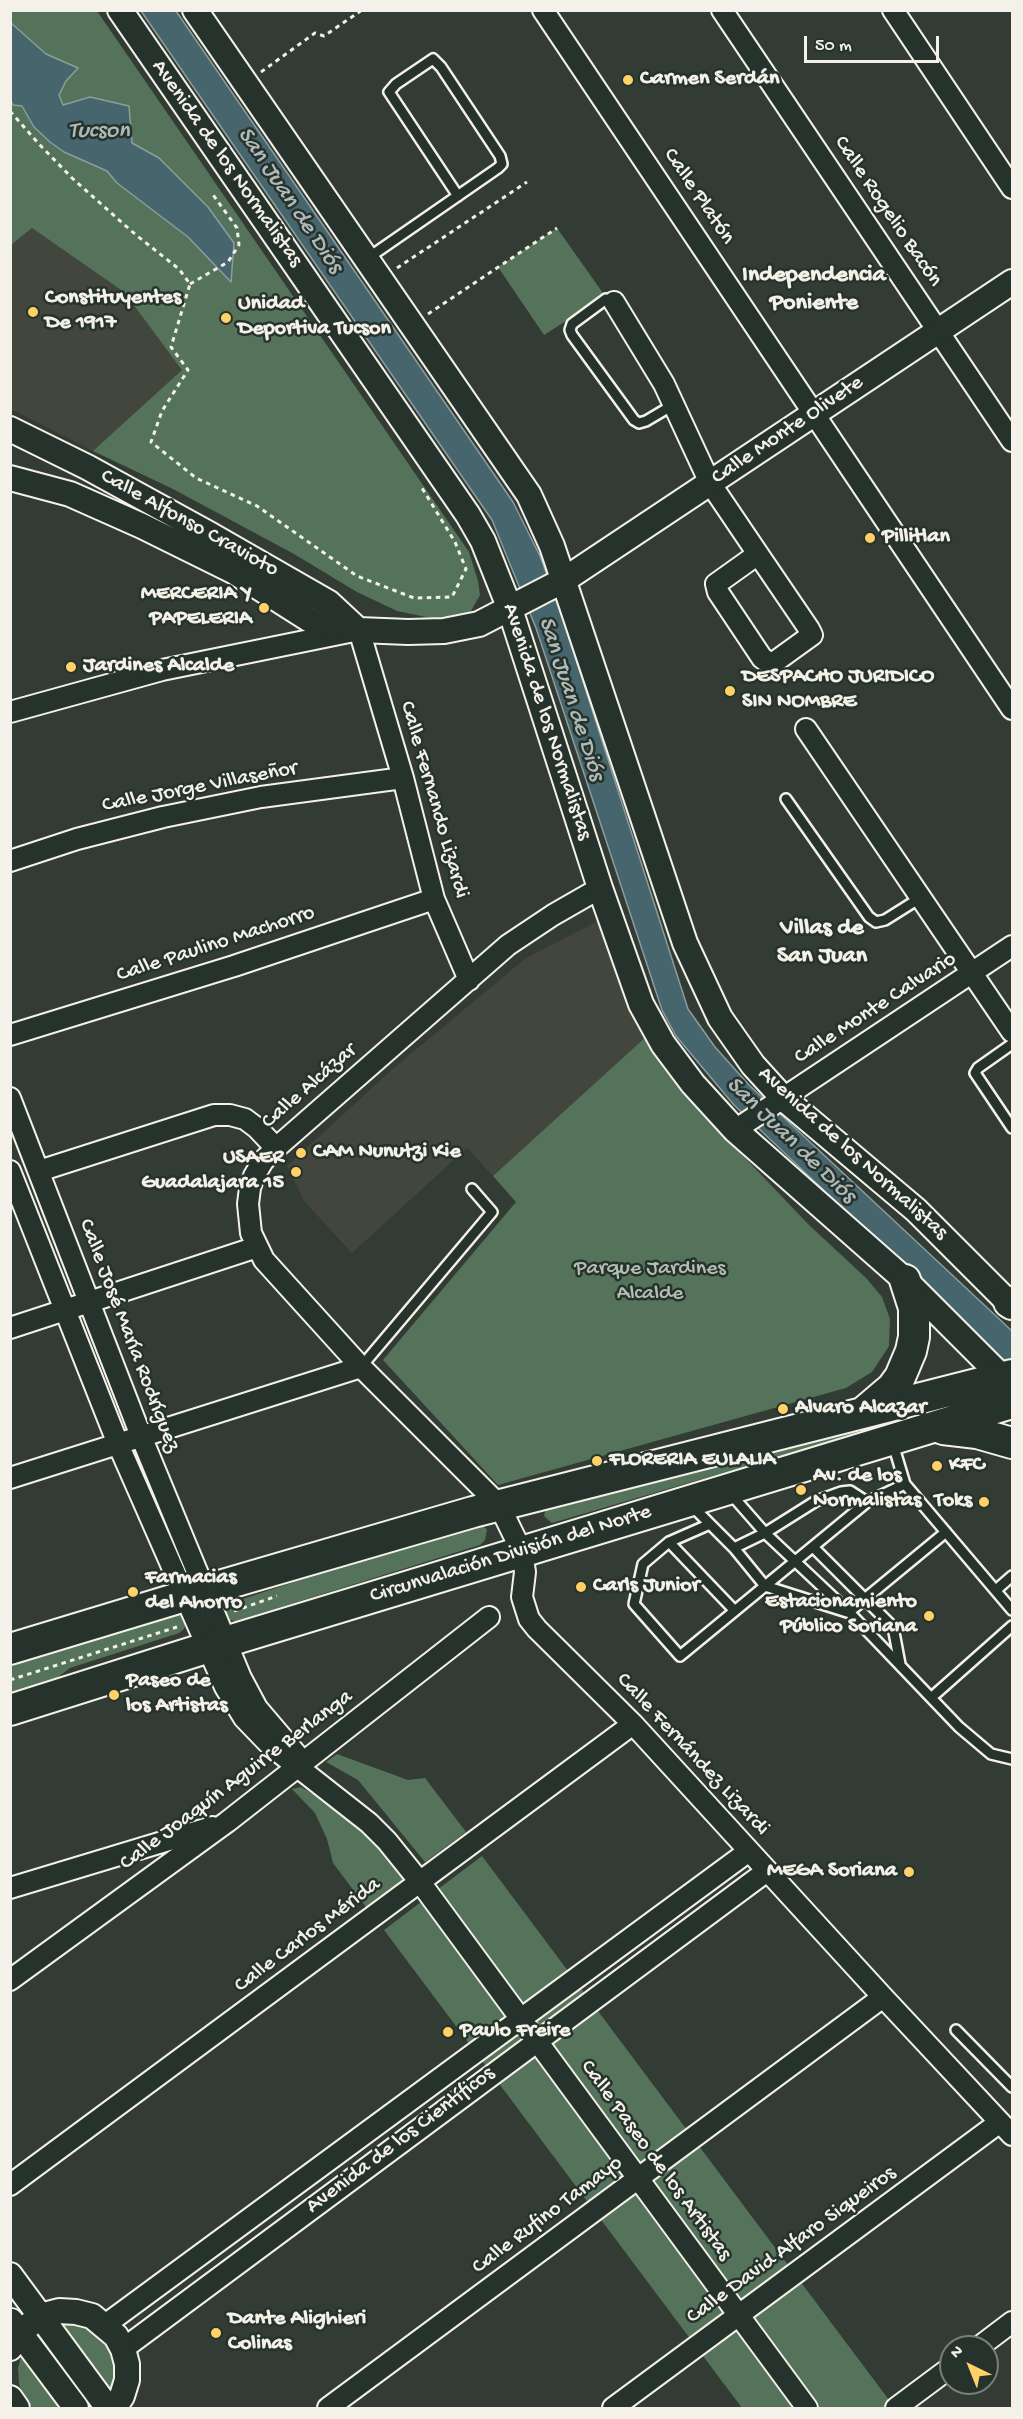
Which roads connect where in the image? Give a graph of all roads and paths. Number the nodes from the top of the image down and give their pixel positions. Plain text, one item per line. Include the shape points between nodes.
1 (120, 10) edge
2 (362, 10) edge
3 (543, 10) edge
4 (722, 10) edge
5 (893, 10) edge
6 (201, 13) edge
7 (245, 84) junction
8 (11, 112) edge
9 (527, 182) dead end
10 (1012, 188) edge
11 (211, 192) dead end
12 (458, 196) junction
13 (557, 228) dead end
14 (366, 259) junction
15 (380, 279) junction
16 (1012, 282) edge
17 (190, 284) junction
18 (614, 302) joint
19 (412, 325) junction
20 (939, 331) junction
21 (673, 405) junction
22 (815, 414) junction
23 (10, 429) edge
24 (1012, 441) edge
25 (57, 452) junction
26 (10, 478) edge
27 (710, 483) junction
28 (420, 485) dead end
29 (101, 507) junction
30 (758, 554) junction
31 (561, 582) junction
32 (514, 607) junction
33 (359, 630) junction
34 (1012, 710) edge
35 (10, 712) edge
36 (806, 729) dead end
37 (403, 778) junction
38 (786, 799) dead end
39 (10, 861) edge
40 (600, 888) junction
41 (920, 898) junction
42 (434, 899) junction
43 (1012, 946) edge
44 (972, 974) junction
45 (469, 980) junction
46 (1012, 1032) edge
47 (10, 1035) edge
48 (1012, 1044) edge
49 (10, 1098) edge
50 (780, 1101) junction
51 (739, 1128) junction
52 (1012, 1128) edge
53 (276, 1148) junction
54 (10, 1171) edge
55 (39, 1171) junction
56 (472, 1189) dead end
57 (257, 1247) junction
58 (905, 1280) junction
59 (90, 1303) junction
60 (1011, 1304) edge
61 (66, 1311) junction
62 (10, 1328) edge
63 (361, 1367) junction
64 (1010, 1384) edge
65 (859, 1414) junction
66 (931, 1428) junction
67 (141, 1437) junction
68 (892, 1440) junction
69 (1012, 1443) edge
70 (118, 1444) junction
71 (10, 1478) edge
72 (905, 1484) junction
73 (727, 1489) junction
74 (687, 1501) junction
75 (867, 1502) junction
76 (499, 1505) junction
77 (710, 1524) junction
78 (946, 1532) junction
79 (765, 1533) junction
80 (669, 1542) junction
81 (813, 1547) junction
82 (734, 1548) junction
83 (522, 1552) junction
84 (796, 1561) junction
85 (1012, 1576) edge
86 (765, 1586) junction
87 (996, 1590) junction
88 (194, 1593) junction
89 (865, 1601) junction
90 (734, 1610) junction
91 (1012, 1610) edge
92 (849, 1612) junction
93 (489, 1617) dead end
94 (1012, 1626) edge
95 (177, 1627) dead end
96 (216, 1645) junction
97 (10, 1649) edge
98 (901, 1665) junction
99 (10, 1680) edge
100 (932, 1697) junction
101 (10, 1710) edge
102 (633, 1724) junction
103 (1012, 1759) edge
104 (301, 1765) junction
105 (226, 1822) junction
106 (749, 1851) junction
107 (767, 1871) junction
108 (420, 1882) junction
109 (10, 1888) edge
110 (10, 1980) edge
111 (883, 1997) junction
112 (520, 2019) junction
113 (956, 2030) dead end
114 (536, 2040) junction
115 (1012, 2087) edge
116 (1006, 2129) edge
117 (638, 2179) junction
118 (10, 2186) edge
119 (10, 2275) edge
120 (739, 2315) junction
121 (40, 2316) junction
122 (1012, 2322) edge
123 (105, 2325) junction
124 (14, 2333) edge
125 (995, 2335) edge
126 (123, 2349) junction
127 (939, 2376) edge
128 (10, 2398) edge
129 (17, 2409) edge
130 (76, 2409) edge
131 (108, 2409) edge
132 (114, 2409) edge
133 (328, 2409) edge
134 (613, 2409) edge
135 (807, 2409) edge
136 (896, 2409) edge

1 - 32 street, Avenida de los Normalistas via 468,515
2 - 7 path via 324,36 315,33
3 - 22 street, Calle Platón
4 - 20 street, Calle Rogelio Bacón
5 - 10 street
6 - 7 street, Avenida de los Normalistas
7 - 14 street, Avenida de los Normalistas
8 - 17 path via 72,178 179,269
9 - 15 path
11 - 17 path via 237,228 239,245 228,262
12 - 12 lane via 502,164 433,59 389,92
12 - 14 lane
13 - 19 path
14 - 15 street, Avenida de los Normalistas
15 - 19 street, Avenida de los Normalistas
16 - 20 street, Calle Monte Olivete
17 - 28 path via 171,347 188,369 162,411 151,442 196,478 256,506 357,576 414,598 452,597 466,569 455,542
18 - 21 street
18 - 21 lane via 606,299 572,324 572,335 634,420 646,421
19 - 31 street, Avenida de los Normalistas via 529,495 552,546
20 - 22 street, Calle Monte Olivete
20 - 24 street, Calle Rogelio Bacón
21 - 27 street
22 - 27 street, Calle Monte Olivete
22 - 34 street, Calle Platón
23 - 25 street, Calle Alfonso Cravioto
25 - 29 street
25 - 33 street, Calle Alfonso Cravioto via 329,603
26 - 29 street, Calle Monte Olivete
27 - 30 street
27 - 31 street, Calle Monte Olivete
29 - 33 street, Calle Monte Olivete via 233,571 310,620
30 - 30 street via 812,635 769,663 762,658 716,584
31 - 32 street, Calle Monte Olivete
31 - 50 street, Avenida de los Normalistas via 685,943 720,1018
32 - 33 street, Calle Monte Olivete via 480,624 444,631
32 - 40 street, Avenida de los Normalistas
33 - 35 street via 162,670
33 - 37 street, Calle Fernando Lizardi
36 - 41 street
37 - 39 street, Calle Jorge Villaseñor via 261,797 163,817
37 - 42 street, Calle Fernando Lizardi
38 - 41 lane via 869,917 876,922 885,920
40 - 45 street, Calle Alcázar via 508,945
40 - 51 street, Avenida de los Normalistas via 641,1004 663,1044 693,1084
41 - 44 street
42 - 45 street, Calle Fernando Lizardi
42 - 47 street, Calle Paulino Machorro
43 - 44 street, Calle Monte Calvario
44 - 46 street
44 - 50 street, Calle Monte Calvario
45 - 53 street, Calle Alcázar
48 - 52 lane via 975,1073
49 - 55 street, Calle José María Rodríguez
50 - 51 street, Calle Monte Calvario
50 - 60 street, Avenida de los Normalistas via 916,1210
51 - 58 street, Avenida de los Normalistas
53 - 55 street via 245,1119 214,1115
53 - 57 street, Calle Alcázar via 263,1161 250,1188 248,1219
54 - 61 street, Calle José María Rodríguez
55 - 59 street, Calle José María Rodríguez
56 - 63 lane via 492,1212
57 - 59 street
57 - 63 street, Calle Alcázar via 269,1266
58 - 64 street, Avenida de los Normalistas
58 - 65 main road via 914,1308 911,1351 892,1388
59 - 61 street
59 - 67 street, Calle José María Rodríguez
61 - 62 street
61 - 70 street, Calle José María Rodríguez
63 - 67 street
63 - 76 street, Calle Alcázar
64 - 65 main road, Circunvalación División del Norte
64 - 66 main road, Circunvalación División del Norte
65 - 76 main road, Circunvalación División del Norte
66 - 68 main road, Circunvalación División del Norte
66 - 69 main road via 977,1433
67 - 70 street
67 - 88 street, Calle José María Rodríguez
68 - 72 lane
68 - 73 main road, Circunvalación División del Norte
70 - 71 street
70 - 88 street, Calle José María Rodríguez
72 - 75 lane
72 - 78 lane
73 - 74 main road, Circunvalación División del Norte
73 - 79 lane
74 - 77 lane
74 - 83 main road, Circunvalación División del Norte
75 - 79 lane via 850,1491 841,1492 816,1501
75 - 81 lane
76 - 83 street, Calle Alcázar
76 - 88 main road, Circunvalación División del Norte
77 - 80 lane
77 - 82 lane
78 - 87 lane
78 - 89 lane
79 - 82 lane
79 - 84 lane
80 - 90 lane
80 - 90 lane via 643,1564 634,1604 680,1656
81 - 84 lane
81 - 89 lane
82 - 86 lane
83 - 96 main road, Circunvalación División del Norte
83 - 102 street, Calle Fernández Lizardi via 522,1597 529,1619
84 - 86 lane
84 - 92 lane
85 - 87 lane
86 - 90 lane
86 - 92 lane
87 - 91 lane
88 - 96 street, Calle Paseo de los Artistas
88 - 97 main road, Circunvalación División del Norte
89 - 92 lane
89 - 98 lane via 893,1627
92 - 98 lane
93 - 104 street, Calle Joaquín Aguirre Berlanga
94 - 100 lane
95 - 99 path
96 - 101 main road, Circunvalación División del Norte
96 - 104 street, Calle Paseo de los Artistas
98 - 100 lane
100 - 103 lane via 991,1754
102 - 106 street, Calle Fernández Lizardi
102 - 108 street, Calle Carlos Mérida
104 - 105 street, Calle Joaquín Aguirre Berlanga
104 - 108 street, Calle Paseo de los Artistas via 387,1840
105 - 109 street
105 - 110 street, Calle Joaquín Aguirre Berlanga
106 - 107 street, Calle Fernández Lizardi
106 - 112 street, Avenida de los Científicos
107 - 111 street, Calle Fernández Lizardi
107 - 114 street, Avenida de los Científicos
108 - 112 street, Calle Paseo de los Artistas
108 - 118 street, Calle Carlos Mérida
111 - 116 street, Calle Fernández Lizardi
111 - 117 street, Calle Rufino Tamayo
112 - 114 street, Calle Paseo de los Artistas
112 - 123 street, Avenida de los Científicos
113 - 115 lane
114 - 117 street, Calle Paseo de los Artistas
114 - 126 street, Avenida de los Científicos
116 - 120 street, Calle David Alfaro Siqueiros
117 - 120 street, Calle Paseo de los Artistas
117 - 133 street, Calle Rufino Tamayo
119 - 121 street
120 - 134 street, Calle David Alfaro Siqueiros
120 - 135 street, Calle Paseo de los Artistas
121 - 123 street via 76,2312 93,2316
121 - 124 street
121 - 131 street
122 - 125 street
123 - 126 street
124 - 130 street
126 - 132 street via 127,2380
127 - 136 street
128 - 129 street

